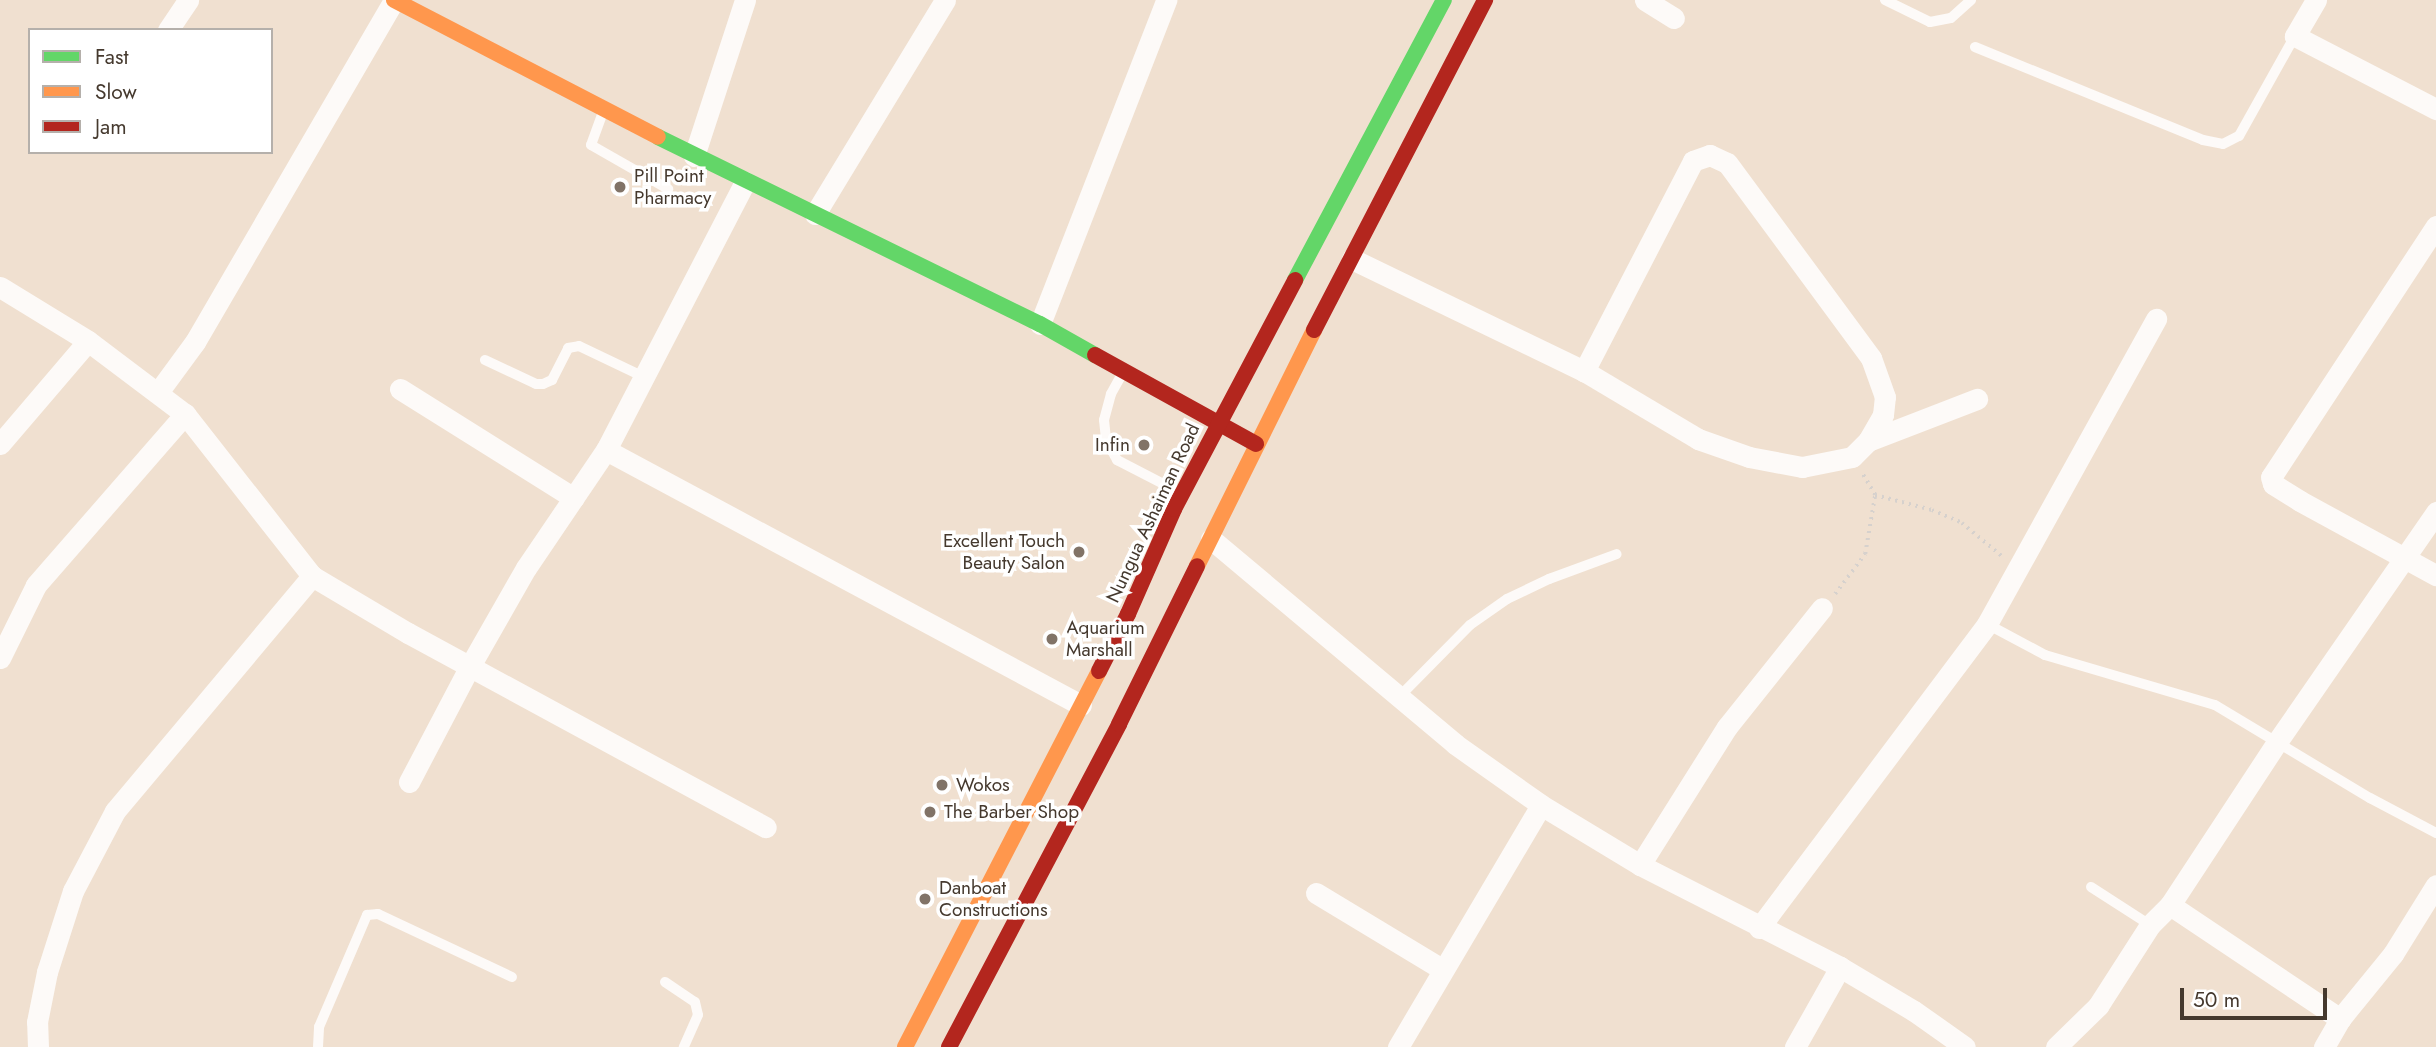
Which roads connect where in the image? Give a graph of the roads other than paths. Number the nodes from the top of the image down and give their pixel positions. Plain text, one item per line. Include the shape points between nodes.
1 (188, 0) edge
2 (394, 0) edge
3 (746, 0) edge
4 (945, 0) edge
5 (1166, 0) edge
6 (1444, 0) edge
7 (1485, 0) edge
8 (1645, 0) edge
9 (1885, 0) edge
10 (1971, 0) edge
11 (2316, 0) edge
12 (1674, 18) dead end
13 (169, 28) edge
14 (2295, 36) junction
15 (1975, 47) dead end
16 (604, 109) junction
17 (2436, 109) edge
18 (694, 156) junction
19 (745, 182) junction
20 (668, 189) dead end
21 (816, 214) junction
22 (2436, 226) edge
23 (1352, 259) junction
24 (0, 287) edge
25 (2156, 320) dead end
26 (1040, 324) junction
27 (88, 341) junction
28 (485, 360) dead end
29 (1124, 371) junction
30 (1584, 371) junction
31 (644, 377) junction
32 (400, 389) dead end
33 (159, 391) junction
34 (1976, 399) dead end
35 (185, 414) junction
36 (1218, 425) junction
37 (1868, 441) junction
38 (0, 444) edge
39 (1256, 444) junction
40 (606, 450) junction
41 (1182, 494) junction
42 (574, 498) junction
43 (2436, 512) edge
44 (1211, 539) junction
45 (1617, 554) dead end
46 (2407, 557) junction
47 (2436, 575) edge
48 (312, 576) junction
49 (1822, 608) road end
50 (1987, 624) junction
51 (0, 659) edge
52 (470, 666) junction
53 (1400, 696) junction
54 (1081, 705) junction
55 (2277, 742) junction
56 (409, 782) dead end
57 (1541, 805) junction
58 (766, 827) dead end
59 (2436, 833) edge
60 (1640, 865) junction
61 (2436, 885) edge
62 (2091, 887) dead end
63 (1316, 893) dead end
64 (2170, 905) junction
65 (2150, 925) junction
66 (1759, 928) junction
67 (1840, 967) junction
68 (1442, 969) junction
69 (512, 976) dead end
70 (665, 982) dead end
71 (2340, 1018) junction
72 (38, 1047) edge
73 (318, 1047) edge
74 (684, 1047) edge
75 (905, 1047) edge
76 (949, 1047) edge
77 (1398, 1047) edge
78 (1795, 1047) edge
79 (1965, 1047) edge
80 (2056, 1047) edge
81 (2324, 1047) edge

1 - 13 street
2 - 16 main road
2 - 33 street via 195,342
3 - 18 street
4 - 21 street
5 - 26 street
6 - 36 main road, Nungua Ashaiman Road
7 - 23 main road
8 - 12 street
9 - 10 lane via 1930,22 1951,18
11 - 14 street
14 - 15 lane via 2239,136 2223,144 2203,140
14 - 17 street
16 - 18 main road
16 - 20 lane via 591,145
18 - 19 main road
19 - 21 main road
19 - 31 street
21 - 26 main road
22 - 46 street via 2271,477 2273,484 2300,501
23 - 30 street
23 - 39 main road
24 - 27 street
25 - 50 street
26 - 29 main road
27 - 33 street
27 - 38 street
28 - 31 lane via 543,384 552,380 568,348 579,346
29 - 36 main road
29 - 41 lane via 1104,420 1106,440 1118,460
30 - 37 street via 1698,439 1749,457 1802,467 1852,457
30 - 37 street via 1693,161 1710,155 1727,163 1871,358 1885,397 1883,415
31 - 40 street
32 - 42 street
33 - 35 street
34 - 37 street
35 - 48 street
35 - 51 street via 36,585
36 - 39 main road
36 - 41 main road, Nungua Ashaiman Road
39 - 44 main road
40 - 42 street
40 - 54 street
41 - 54 main road, Nungua Ashaiman Road
42 - 52 street via 526,568
43 - 46 street
44 - 53 street
44 - 76 main road
45 - 53 lane via 1507,599 1469,625
46 - 47 street
46 - 55 street
48 - 52 street
48 - 72 street via 115,811 73,891 47,972 37,1022
49 - 60 street via 1727,727
50 - 55 lane via 2045,655 2215,705
50 - 66 street
52 - 56 street
52 - 58 street
53 - 57 street via 1455,744
54 - 75 main road, Nungua Ashaiman Road
55 - 59 lane
55 - 64 street
57 - 60 street
57 - 68 street
60 - 66 street
61 - 71 street via 2393,954
62 - 65 lane
63 - 68 street
64 - 65 street
64 - 71 street
65 - 80 street via 2098,1006
66 - 67 street
67 - 78 street
67 - 79 street
68 - 77 street
69 - 73 lane via 379,914 367,915 319,1027
70 - 74 lane via 695,1002 698,1015
71 - 81 street

